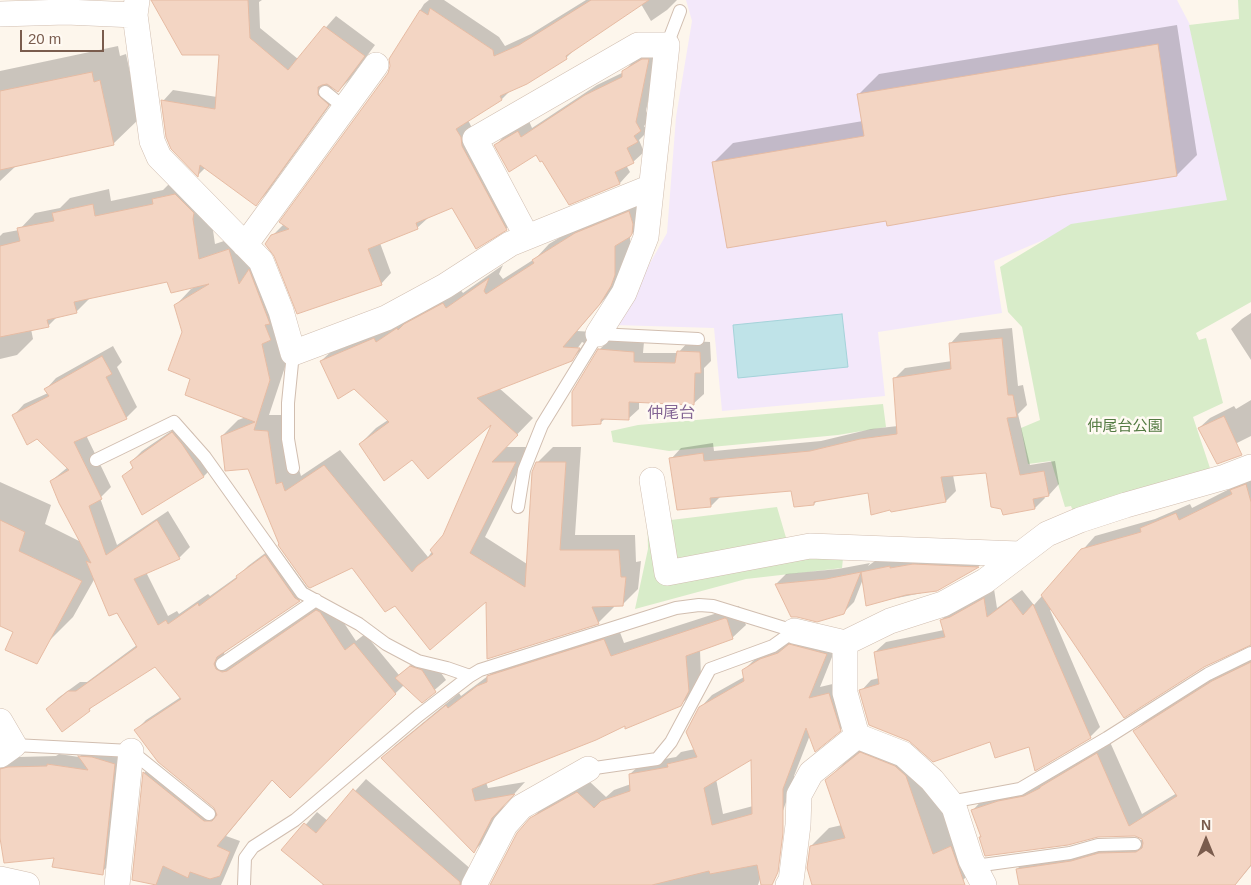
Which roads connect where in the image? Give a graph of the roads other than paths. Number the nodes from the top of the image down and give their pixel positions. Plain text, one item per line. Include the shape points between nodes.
1 (136, 8) edge
2 (680, 11) dead end
3 (0, 14) edge
4 (667, 45) junction
5 (376, 65) dead end
6 (325, 92) dead end
7 (346, 108) junction
8 (651, 187) junction
9 (527, 237) junction
10 (246, 245) junction
11 (598, 334) junction
12 (698, 339) dead end
13 (293, 353) junction
14 (96, 460) dead end
15 (1251, 467) edge
16 (293, 468) dead end
17 (652, 480) dead end
18 (518, 508) dead end
19 (1018, 554) junction
20 (316, 600) junction
21 (794, 632) junction
22 (845, 643) junction
23 (1251, 653) edge
24 (222, 664) dead end
25 (470, 676) junction
26 (0, 721) edge
27 (857, 736) junction
28 (7, 750) edge
29 (131, 751) junction
30 (588, 769) joint
31 (950, 802) junction
32 (209, 814) dead end
33 (1135, 844) dead end
34 (979, 876) edge
35 (0, 878) edge
36 (27, 885) edge
37 (117, 885) edge
38 (244, 885) edge
39 (474, 885) edge
40 (788, 885) edge

1 - 3 street
1 - 10 street via 152,141 159,157
2 - 4 lane
4 - 8 street
4 - 9 street via 638,44 475,139
5 - 7 street
6 - 7 lane
7 - 10 street
8 - 9 street
8 - 11 street via 646,237 624,293
9 - 13 street via 386,318
10 - 13 street via 262,261
11 - 12 lane
11 - 18 lane via 542,425 524,470
13 - 16 lane via 288,439
14 - 20 lane via 174,422 205,457 302,593
15 - 19 street via 1080,520 1047,534
17 - 19 street via 667,573 810,546
19 - 22 street via 985,581 943,604 890,621
20 - 24 lane
20 - 25 lane via 418,661
21 - 22 street
21 - 25 lane via 713,606 676,608 480,670
21 - 30 lane via 773,646 710,669 671,742 657,759
22 - 27 street via 845,693
23 - 31 lane via 1208,674 1020,789
25 - 38 lane via 294,820 253,847 246,858
26 - 28 street
27 - 31 street via 903,754 932,780
27 - 40 street via 811,773 799,795 798,825
28 - 29 lane
29 - 32 lane
29 - 37 street
30 - 39 street via 521,806 506,825
31 - 34 street
33 - 34 lane via 1098,845
35 - 36 street

